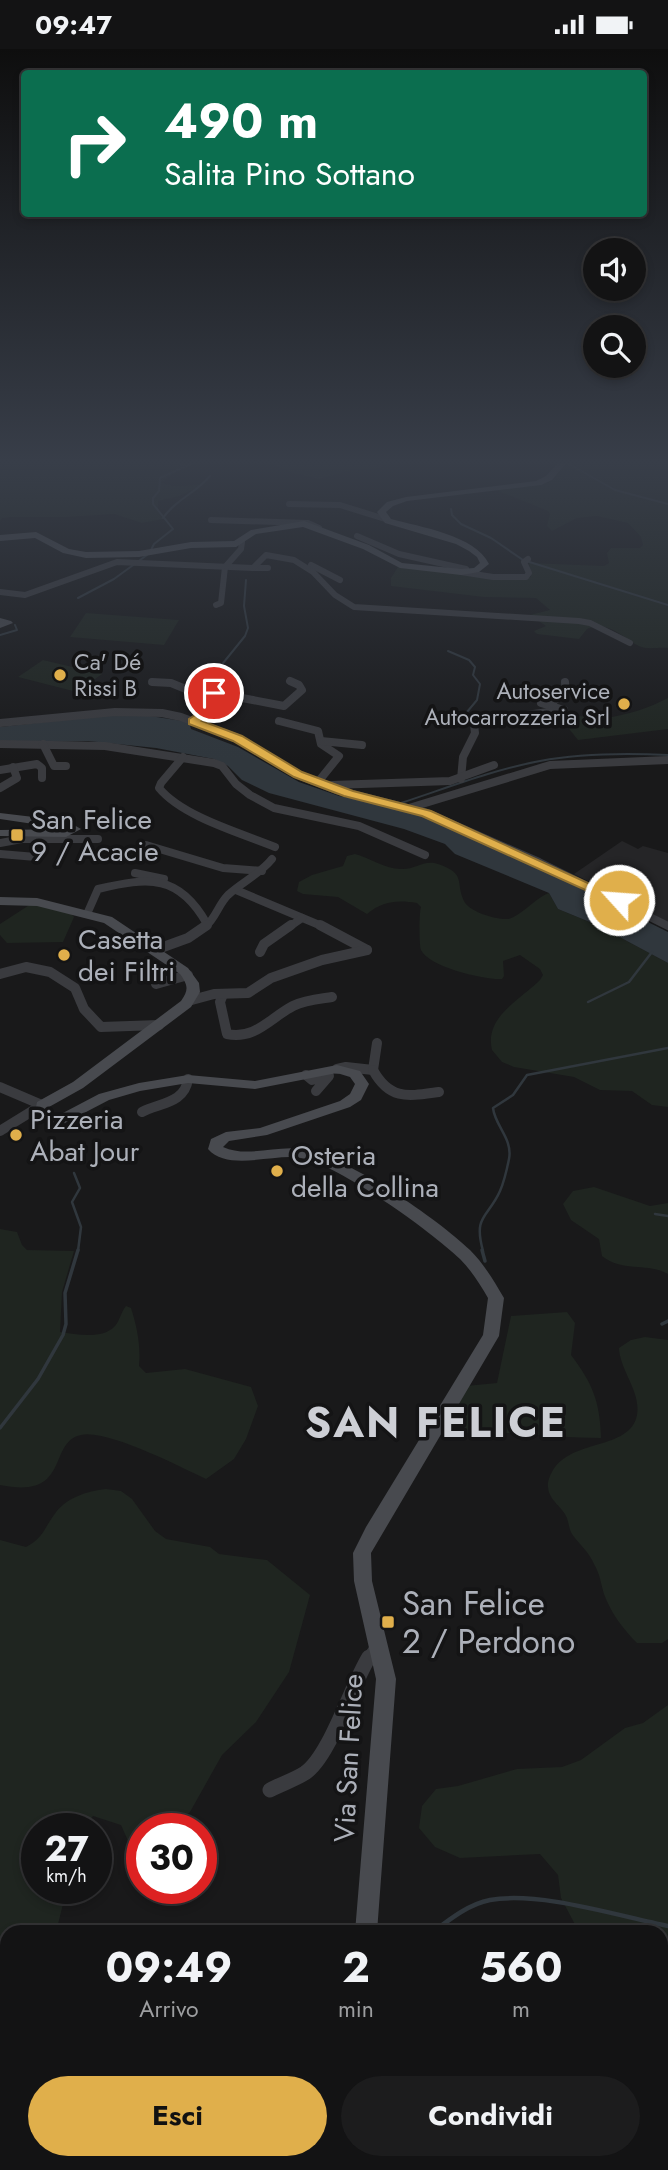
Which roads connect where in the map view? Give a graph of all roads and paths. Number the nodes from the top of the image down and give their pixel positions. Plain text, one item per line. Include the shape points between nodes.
1 (226, 562) edge
2 (257, 562) edge
3 (299, 562) edge
4 (398, 562) edge
5 (484, 562) edge
6 (524, 562) edge
7 (304, 565) junction
8 (223, 566) junction
9 (253, 568) junction
10 (268, 568) dead end
11 (466, 571) junction
12 (510, 573) dead end
13 (340, 580) dead end
14 (0, 592) edge
15 (216, 605) dead end
16 (630, 643) dead end
17 (290, 681) dead end
18 (152, 682) dead end
19 (565, 682) dead end
20 (208, 697) junction
21 (194, 721) junction
22 (279, 721) dead end
23 (0, 723) edge
24 (321, 741) junction
25 (0, 744) edge
26 (43, 744) junction
27 (362, 745) dead end
28 (183, 757) junction
29 (668, 760) edge
30 (494, 765) dead end
31 (66, 766) dead end
32 (13, 768) junction
33 (0, 770) edge
34 (42, 778) dead end
35 (461, 779) junction
36 (321, 783) junction
37 (1, 788) edge
38 (11, 795) dead end
39 (407, 808) junction
40 (0, 816) edge
41 (0, 833) edge
42 (97, 839) dead end
43 (0, 843) edge
44 (146, 845) dead end
45 (275, 846) dead end
46 (0, 854) edge
47 (425, 855) dead end
48 (36, 857) dead end
49 (272, 859) dead end
50 (262, 871) junction
51 (135, 873) dead end
52 (170, 884) junction
53 (236, 890) junction
54 (0, 901) edge
55 (87, 914) junction
56 (302, 918) junction
57 (207, 924) junction
58 (668, 926) edge
59 (155, 950) junction
60 (260, 951) dead end
61 (0, 974) edge
62 (188, 975) junction
63 (156, 985) dead end
64 (223, 994) junction
65 (332, 997) dead end
66 (188, 1001) junction
67 (159, 1025) junction
68 (377, 1043) dead end
69 (337, 1069) junction
70 (373, 1070) junction
71 (306, 1075) junction
72 (188, 1079) junction
73 (0, 1087) edge
74 (316, 1091) dead end
75 (439, 1092) dead end
76 (42, 1105) junction
77 (142, 1112) dead end
78 (0, 1131) edge
79 (378, 1644) junction
80 (270, 1790) dead end
81 (367, 1925) edge

1 - 8 street
2 - 9 street
3 - 7 street
4 - 11 street
5 - 11 street
6 - 11 street via 529,572 526,577
7 - 13 street via 326,570
7 - 16 street via 313,569 341,602 354,607 590,623
8 - 9 street
8 - 14 street via 117,562 25,595
8 - 15 street via 221,603
9 - 10 street
11 - 12 street
17 - 20 street via 302,690 282,706 218,693
18 - 20 street via 171,683 193,692 204,689
19 - 35 street via 566,692 541,703 563,711 476,723 463,757
20 - 21 street via 210,711
21 - 23 street via 162,713 115,712
21 - 36 street via 238,738 298,775
22 - 24 street via 318,731
24 - 27 street
24 - 36 street via 339,756
25 - 26 street
26 - 28 street via 124,747
26 - 31 street via 54,766
28 - 45 street via 161,783 163,796 179,807
28 - 47 street via 219,764 236,784 274,808 365,828
29 - 39 street via 550,765
30 - 35 street
32 - 33 street
32 - 34 street via 37,764
32 - 37 street via 17,778
35 - 36 street
36 - 39 street
37 - 38 street
39 - 58 street via 539,862
40 - 41 street via 67,824 75,829 64,834
42 - 43 street
44 - 50 street via 223,868
46 - 48 street
49 - 50 street
50 - 53 street
51 - 52 street via 159,876
52 - 55 street via 148,882 98,889
52 - 57 street via 188,894
53 - 56 street
53 - 57 street
54 - 55 street via 37,902
55 - 59 street via 113,922
56 - 60 street
56 - 64 street via 367,950 271,978 248,993
57 - 59 street
59 - 62 street
61 - 67 street via 26,967 50,971 75,988 84,1009 101,1027
62 - 63 street
62 - 66 street via 194,992
64 - 65 street via 220,1002 227,1034 234,1036 265,1026 295,1005
64 - 66 street
66 - 67 street
67 - 76 street via 78,1085
68 - 70 street
69 - 70 street
69 - 71 street
69 - 79 street, Via San Felice via 362,1081 351,1101 262,1132 223,1138 215,1149 232,1155 306,1154 348,1173 464,1254 496,1298 491,1336 362,1553 363,1581
70 - 75 street via 380,1083 404,1097
71 - 72 street via 255,1085
71 - 74 street via 311,1080 329,1076
72 - 76 street via 104,1097 59,1119 44,1115
72 - 77 street via 184,1095
73 - 76 street
76 - 78 street
79 - 80 street via 358,1675 320,1757 306,1772
79 - 81 street, Via San Felice via 386,1679

